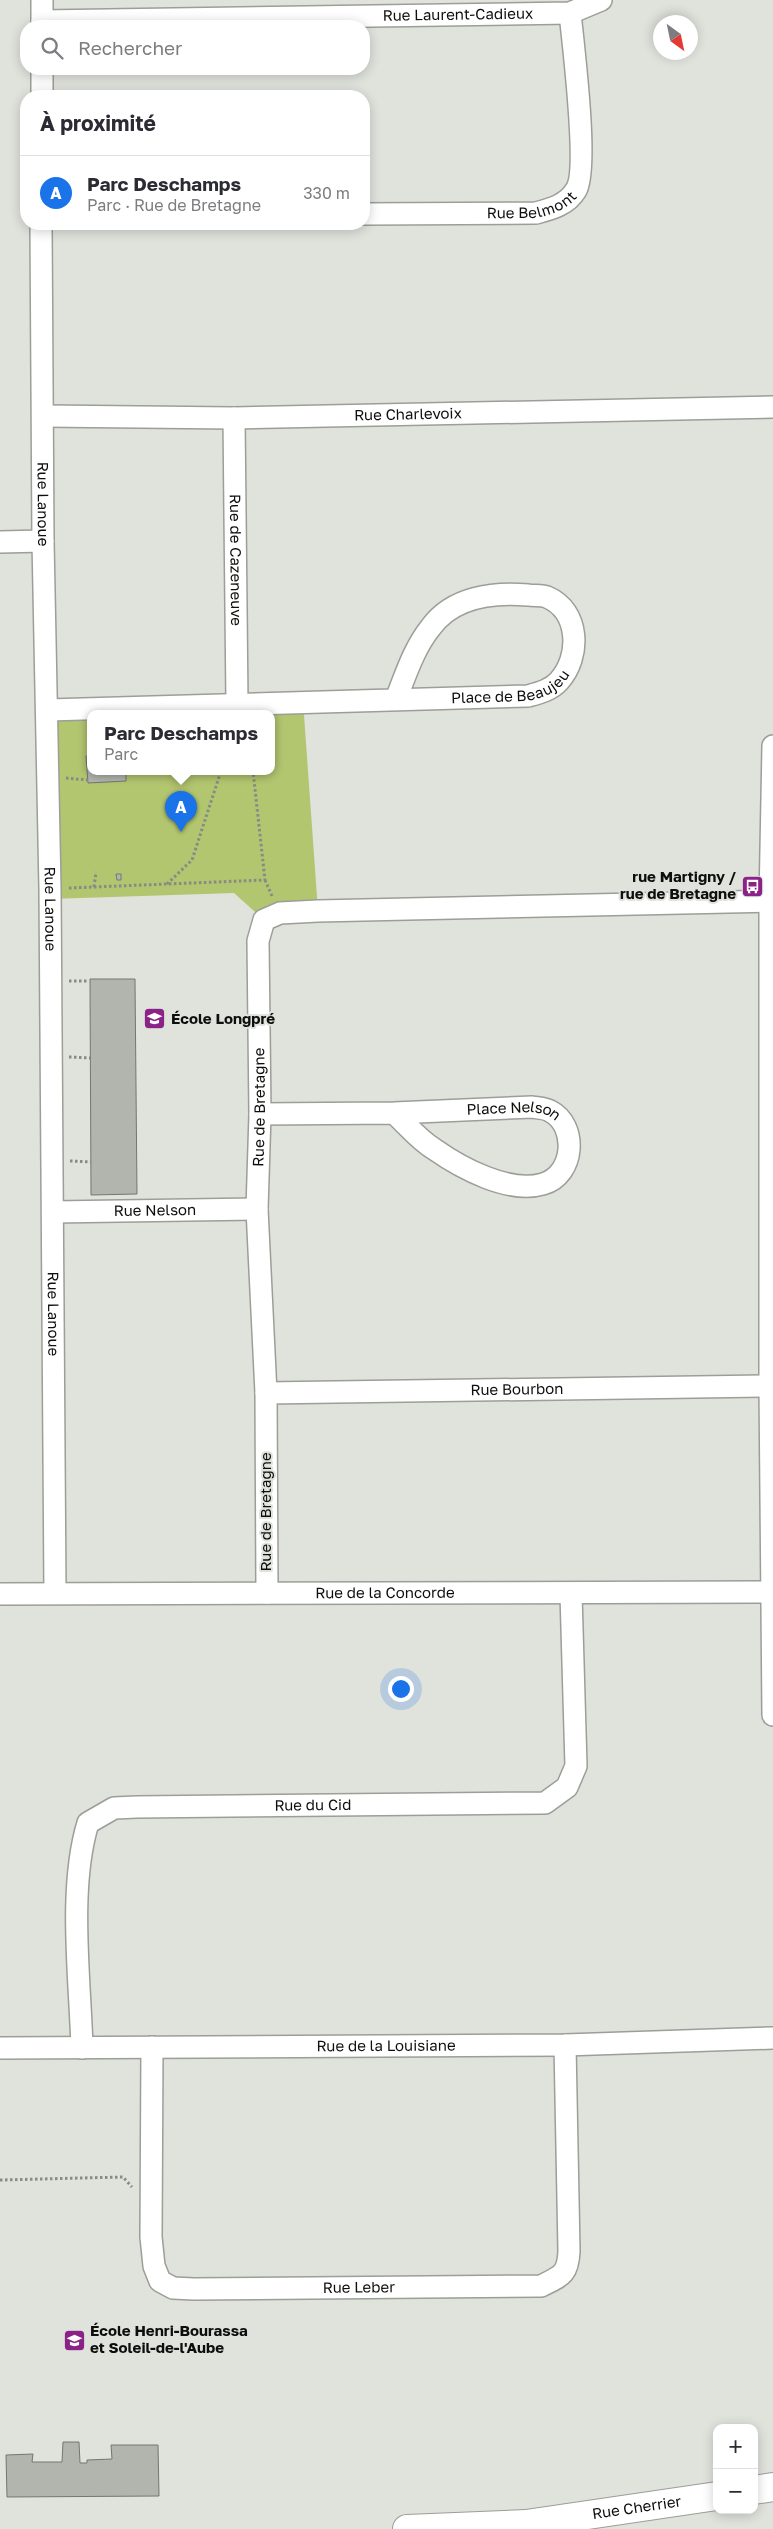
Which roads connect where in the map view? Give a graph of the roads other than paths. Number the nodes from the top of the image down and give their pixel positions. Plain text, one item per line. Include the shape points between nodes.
1 (601, 0) edge
2 (570, 13) junction
3 (42, 16) edge
4 (42, 75) edge
5 (42, 90) edge
6 (370, 214) edge
7 (41, 230) edge
8 (773, 407) edge
9 (44, 416) junction
10 (234, 418) junction
11 (43, 541) junction
12 (0, 542) edge
13 (396, 699) junction
14 (237, 702) junction
15 (48, 710) junction
16 (773, 746) edge
17 (770, 901) junction
18 (260, 1114) junction
19 (394, 1114) junction
20 (771, 1184) edge
21 (257, 1209) junction
22 (53, 1212) junction
23 (770, 1386) junction
24 (266, 1394) junction
25 (770, 1592) junction
26 (55, 1593) junction
27 (267, 1593) junction
28 (0, 1594) edge
29 (571, 1594) junction
30 (773, 1715) edge
31 (773, 2038) edge
32 (565, 2045) junction
33 (152, 2047) junction
34 (0, 2048) edge
35 (82, 2048) junction
36 (773, 2487) edge
37 (758, 2489) edge
38 (713, 2497) edge
39 (407, 2529) edge

1 - 2 street, Rue Laurent-Cadieux
2 - 3 street, Rue Laurent-Cadieux
2 - 6 street, Rue Belmont via 581,164 577,189 567,200 555,208 536,212
4 - 5 street
7 - 9 street, Rue Lanoue
8 - 10 street, Rue Charlevoix
9 - 10 street, Rue Charlevoix
9 - 11 street, Rue Lanoue
10 - 14 street, Rue de Cazeneuve
11 - 12 street
11 - 15 street, Rue Lanoue
13 - 13 street, Place de Beaujeu via 528,696 547,690 569,667 574,627 562,607 546,597 518,594 478,597 453,607 431,626 414,653
13 - 14 street, Place de Beaujeu
14 - 15 street, Place de Beaujeu
15 - 22 street, Rue Lanoue
16 - 17 street
17 - 18 street, Rue de Bretagne via 280,913 264,920 258,941
17 - 20 street
18 - 19 street, Place Nelson
18 - 21 street, Rue de Bretagne
19 - 19 street, Place Nelson via 532,1107 551,1111 569,1137 570,1153 565,1168 544,1184 527,1186 497,1182 433,1149
20 - 23 street
21 - 22 street, Rue Nelson
21 - 24 street, Rue de Bretagne
22 - 26 street, Rue Lanoue
23 - 24 street, Rue Bourbon
23 - 25 street
24 - 27 street, Rue de Bretagne
25 - 29 street, Rue de la Concorde
25 - 30 street
26 - 27 street, Rue de la Concorde
26 - 28 street, Rue de la Concorde
27 - 29 street, Rue de la Concorde
29 - 35 street, Rue du Cid via 576,1766 567,1787 545,1803 114,1808 88,1823 80,1848 78,1880
31 - 32 street, Rue de la Louisiane
32 - 33 street, Rue de la Louisiane
32 - 33 street, Rue Leber via 569,2251 568,2267 560,2277 541,2286 194,2289 173,2288 160,2281 154,2266
33 - 35 street, Rue de la Louisiane
34 - 35 street, Rue de la Louisiane
36 - 37 street
38 - 39 street, Rue Cherrier via 526,2524

